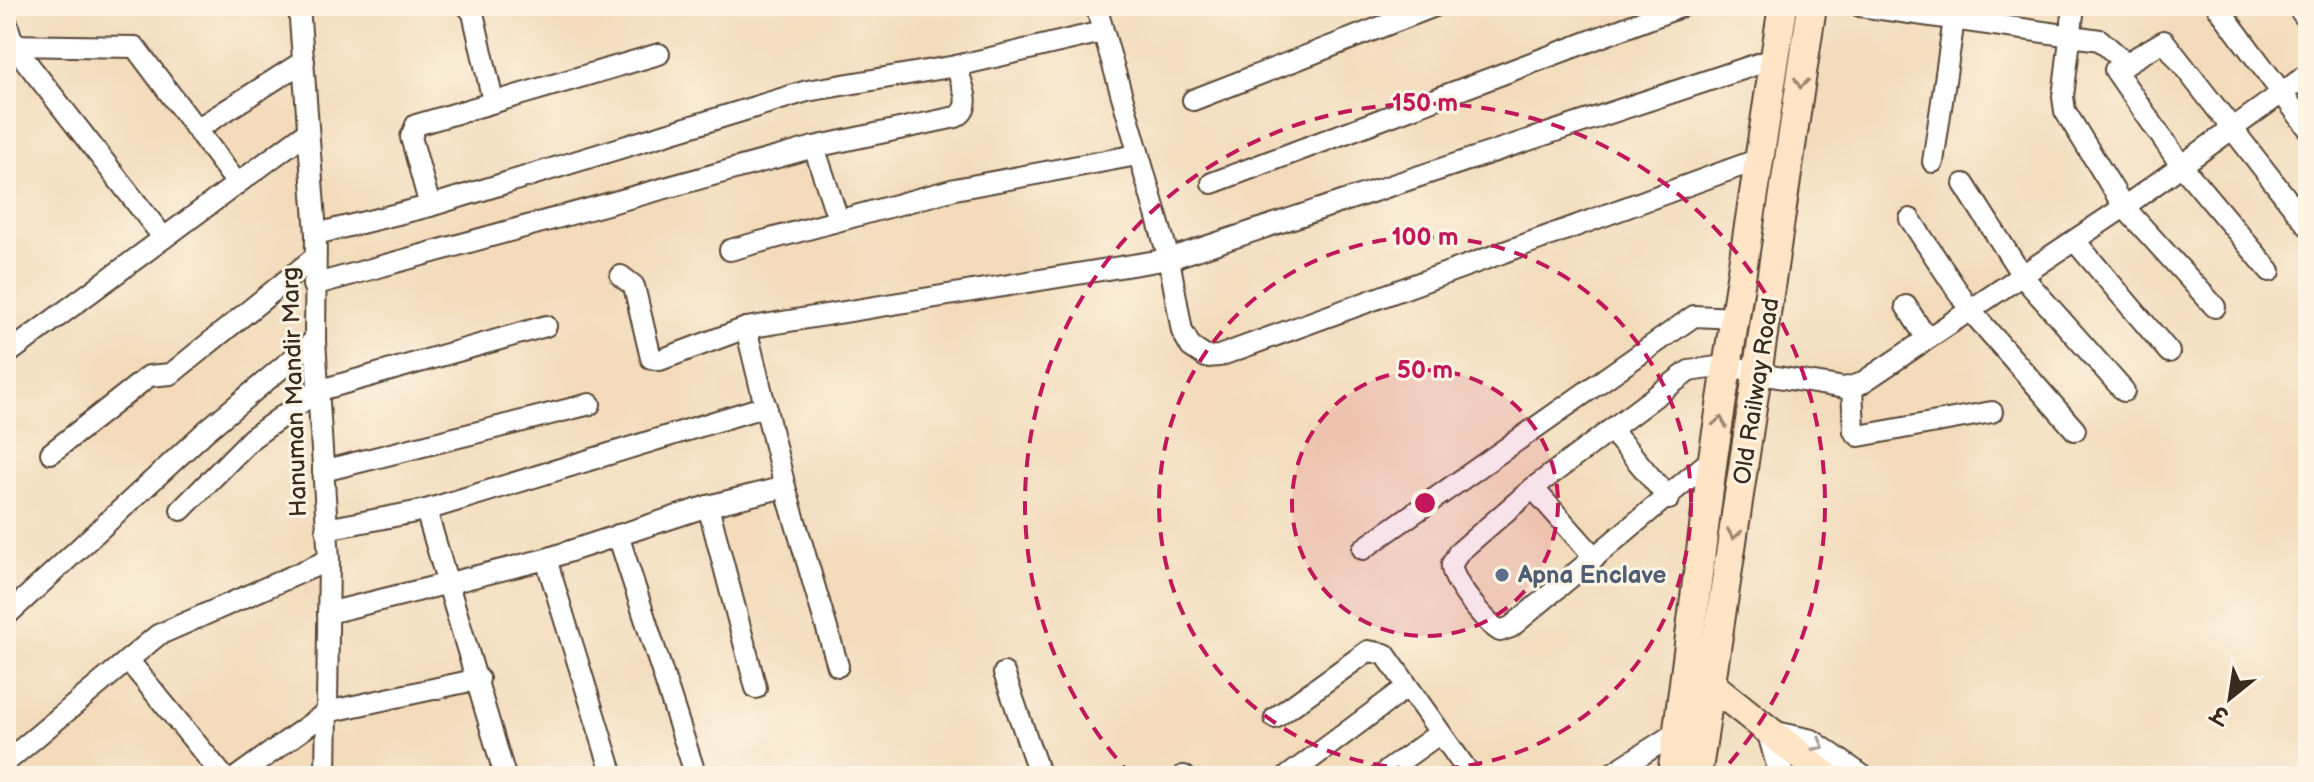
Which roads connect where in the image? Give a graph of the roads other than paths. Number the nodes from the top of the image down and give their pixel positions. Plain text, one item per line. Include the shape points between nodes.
1 (299, 6) edge
2 (467, 6) edge
3 (1096, 6) edge
4 (1435, 6) edge
5 (1683, 6) edge
6 (1783, 6) edge
7 (1812, 6) edge
8 (1860, 6) edge
9 (2074, 6) edge
10 (2217, 6) edge
11 (2297, 6) edge
12 (1956, 12) edge
13 (6, 21) edge
14 (2308, 21) edge
15 (1102, 32) junction
16 (2073, 35) junction
17 (10, 46) edge
18 (659, 54) dead end
19 (1776, 58) junction
20 (304, 61) junction
21 (2127, 64) junction
22 (956, 66) junction
23 (2308, 74) edge
24 (2281, 93) junction
25 (1193, 100) dead end
26 (493, 101) junction
27 (2308, 128) edge
28 (197, 129) junction
29 (2232, 129) junction
30 (307, 132) junction
31 (814, 147) junction
32 (1137, 155) junction
33 (1762, 158) junction
34 (1933, 162) dead end
35 (2181, 165) junction
36 (236, 182) junction
37 (1212, 183) dead end
38 (1964, 184) dead end
39 (430, 206) junction
40 (2124, 207) junction
41 (838, 219) junction
42 (1910, 219) dead end
43 (2308, 226) edge
44 (316, 234) junction
45 (163, 237) junction
46 (2075, 241) junction
47 (730, 250) dead end
48 (314, 258) junction
49 (1169, 259) junction
50 (2270, 271) dead end
51 (621, 276) dead end
52 (2023, 277) junction
53 (313, 285) junction
54 (1906, 306) dead end
55 (2215, 307) dead end
56 (1970, 310) junction
57 (1736, 318) junction
58 (546, 326) dead end
59 (746, 328) junction
60 (1927, 339) junction
61 (315, 340) junction
62 (2169, 352) dead end
63 (6, 355) edge
64 (1730, 365) junction
65 (1759, 374) junction
66 (1852, 387) junction
67 (317, 391) junction
68 (2124, 391) dead end
69 (590, 404) dead end
70 (766, 406) junction
71 (1992, 412) dead end
72 (2075, 430) dead end
73 (1612, 431) junction
74 (51, 453) dead end
75 (1713, 458) junction
76 (323, 471) junction
77 (785, 487) junction
78 (1533, 488) junction
79 (1669, 499) junction
80 (708, 506) junction
81 (181, 510) dead end
82 (426, 510) junction
83 (326, 529) junction
84 (618, 535) junction
85 (1363, 549) dead end
86 (1595, 558) junction
87 (546, 559) junction
88 (329, 560) junction
89 (447, 584) junction
90 (7, 612) edge
91 (328, 613) junction
92 (128, 660) junction
93 (838, 666) dead end
94 (1685, 666) junction
95 (1004, 673) dead end
96 (479, 679) junction
97 (1711, 683) junction
98 (1407, 687) junction
99 (756, 688) dead end
100 (327, 712) junction
101 (1275, 718) dead end
102 (1693, 725) junction
103 (1767, 730) junction
104 (1440, 733) junction
105 (6, 762) edge
106 (693, 767) dead end
107 (1818, 770) edge
108 (223, 776) edge
109 (238, 776) edge
110 (326, 776) edge
111 (505, 776) edge
112 (613, 776) edge
113 (1040, 776) edge
114 (1288, 776) edge
115 (1380, 776) edge
116 (1471, 776) edge
117 (1608, 776) edge
118 (1672, 776) edge
119 (1697, 776) edge
120 (1785, 776) edge
121 (1863, 776) edge

1 - 20 street, Hanuman Mandir Marg
2 - 26 street
3 - 15 street
4 - 25 street
5 - 37 street
6 - 19 main road, Old Railway Road
7 -> 65 main road, Old Railway Road
8 - 12 street
9 - 16 street
10 - 24 street
11 - 14 street
12 - 16 street
12 - 34 street
13 - 17 street
15 - 22 street
15 - 32 street
16 - 21 street via 2107,43
16 - 40 street via 2065,111
17 - 28 street via 135,47
17 - 45 street
18 - 26 street
19 - 33 main road, Old Railway Road
19 - 49 street
20 - 28 street
20 - 30 street, Hanuman Mandir Marg
21 - 29 street via 2164,41
21 - 35 street via 2115,70
22 - 31 street via 967,103 960,115
22 - 39 street via 807,91
23 - 24 street
24 - 27 street
24 - 29 street
26 - 39 street via 413,129
28 - 36 street
29 - 35 street
29 - 43 street
30 - 36 street
30 - 44 street, Hanuman Mandir Marg
31 - 41 street
31 - 53 street
32 - 41 street via 955,189
32 - 49 street
33 - 49 street via 1219,356 1206,357 1191,347 1182,331
33 - 57 main road, Old Railway Road
35 - 40 street
35 - 50 street
36 - 45 street
38 - 52 street
39 - 44 street
40 - 46 street
40 - 55 street
41 - 47 street
42 - 56 street
44 - 48 street, Hanuman Mandir Marg
45 - 63 street
46 - 52 street
46 - 62 street
48 - 53 street, Hanuman Mandir Marg
48 - 74 street via 171,374 149,376
49 - 59 street
51 - 59 street via 634,286 654,359
52 - 56 street
52 - 68 street
53 - 61 street, Hanuman Mandir Marg
54 - 60 street
56 - 60 street
56 - 72 street
57 - 64 main road, Old Railway Road
57 - 85 street via 1694,316
58 - 67 street
59 - 70 street
60 - 66 street
61 - 67 street, Hanuman Mandir Marg
61 - 90 street via 207,430
64 - 65 street
64 - 73 street via 1689,371
75 -> 64 main road, Old Railway Road
65 - 66 street
65 -> 97 main road, Old Railway Road
66 - 71 street via 1854,431 1859,436
67 - 76 street, Hanuman Mandir Marg
67 - 81 street via 252,438
69 - 76 street
70 - 77 street
70 - 82 street
73 - 78 street
73 - 79 street
75 - 79 street
75 - 94 main road, Old Railway Road
76 - 83 street, Hanuman Mandir Marg
77 - 80 street
77 - 93 street
78 - 86 street
78 - 86 street via 1452,564 1453,575 1489,625 1500,631 1511,627
79 - 86 street
80 - 84 street
80 - 99 street
82 - 83 street
82 - 89 street
83 - 88 street, Hanuman Mandir Marg
84 - 87 street
84 - 106 street
87 - 89 street
87 - 112 street
88 - 91 street, Hanuman Mandir Marg
88 - 92 street via 158,635
89 - 91 street
89 - 96 street
91 - 100 street, Hanuman Mandir Marg
92 - 105 street
92 - 108 street
94 - 97 main road
94 - 102 main road, Old Railway Road
95 - 113 street
96 - 100 street
96 - 111 street
97 - 102 main road, Old Railway Road
97 - 103 main road
98 - 101 street via 1385,654 1368,651
98 - 104 street
98 - 114 street
100 - 109 street
100 - 110 street, Hanuman Mandir Marg
102 - 117 street
102 - 118 main road, Old Railway Road
102 - 119 main road, Old Railway Road
103 - 107 main road
103 - 120 street
103 -> 121 street via 1812,740
104 - 115 street
104 - 116 street

